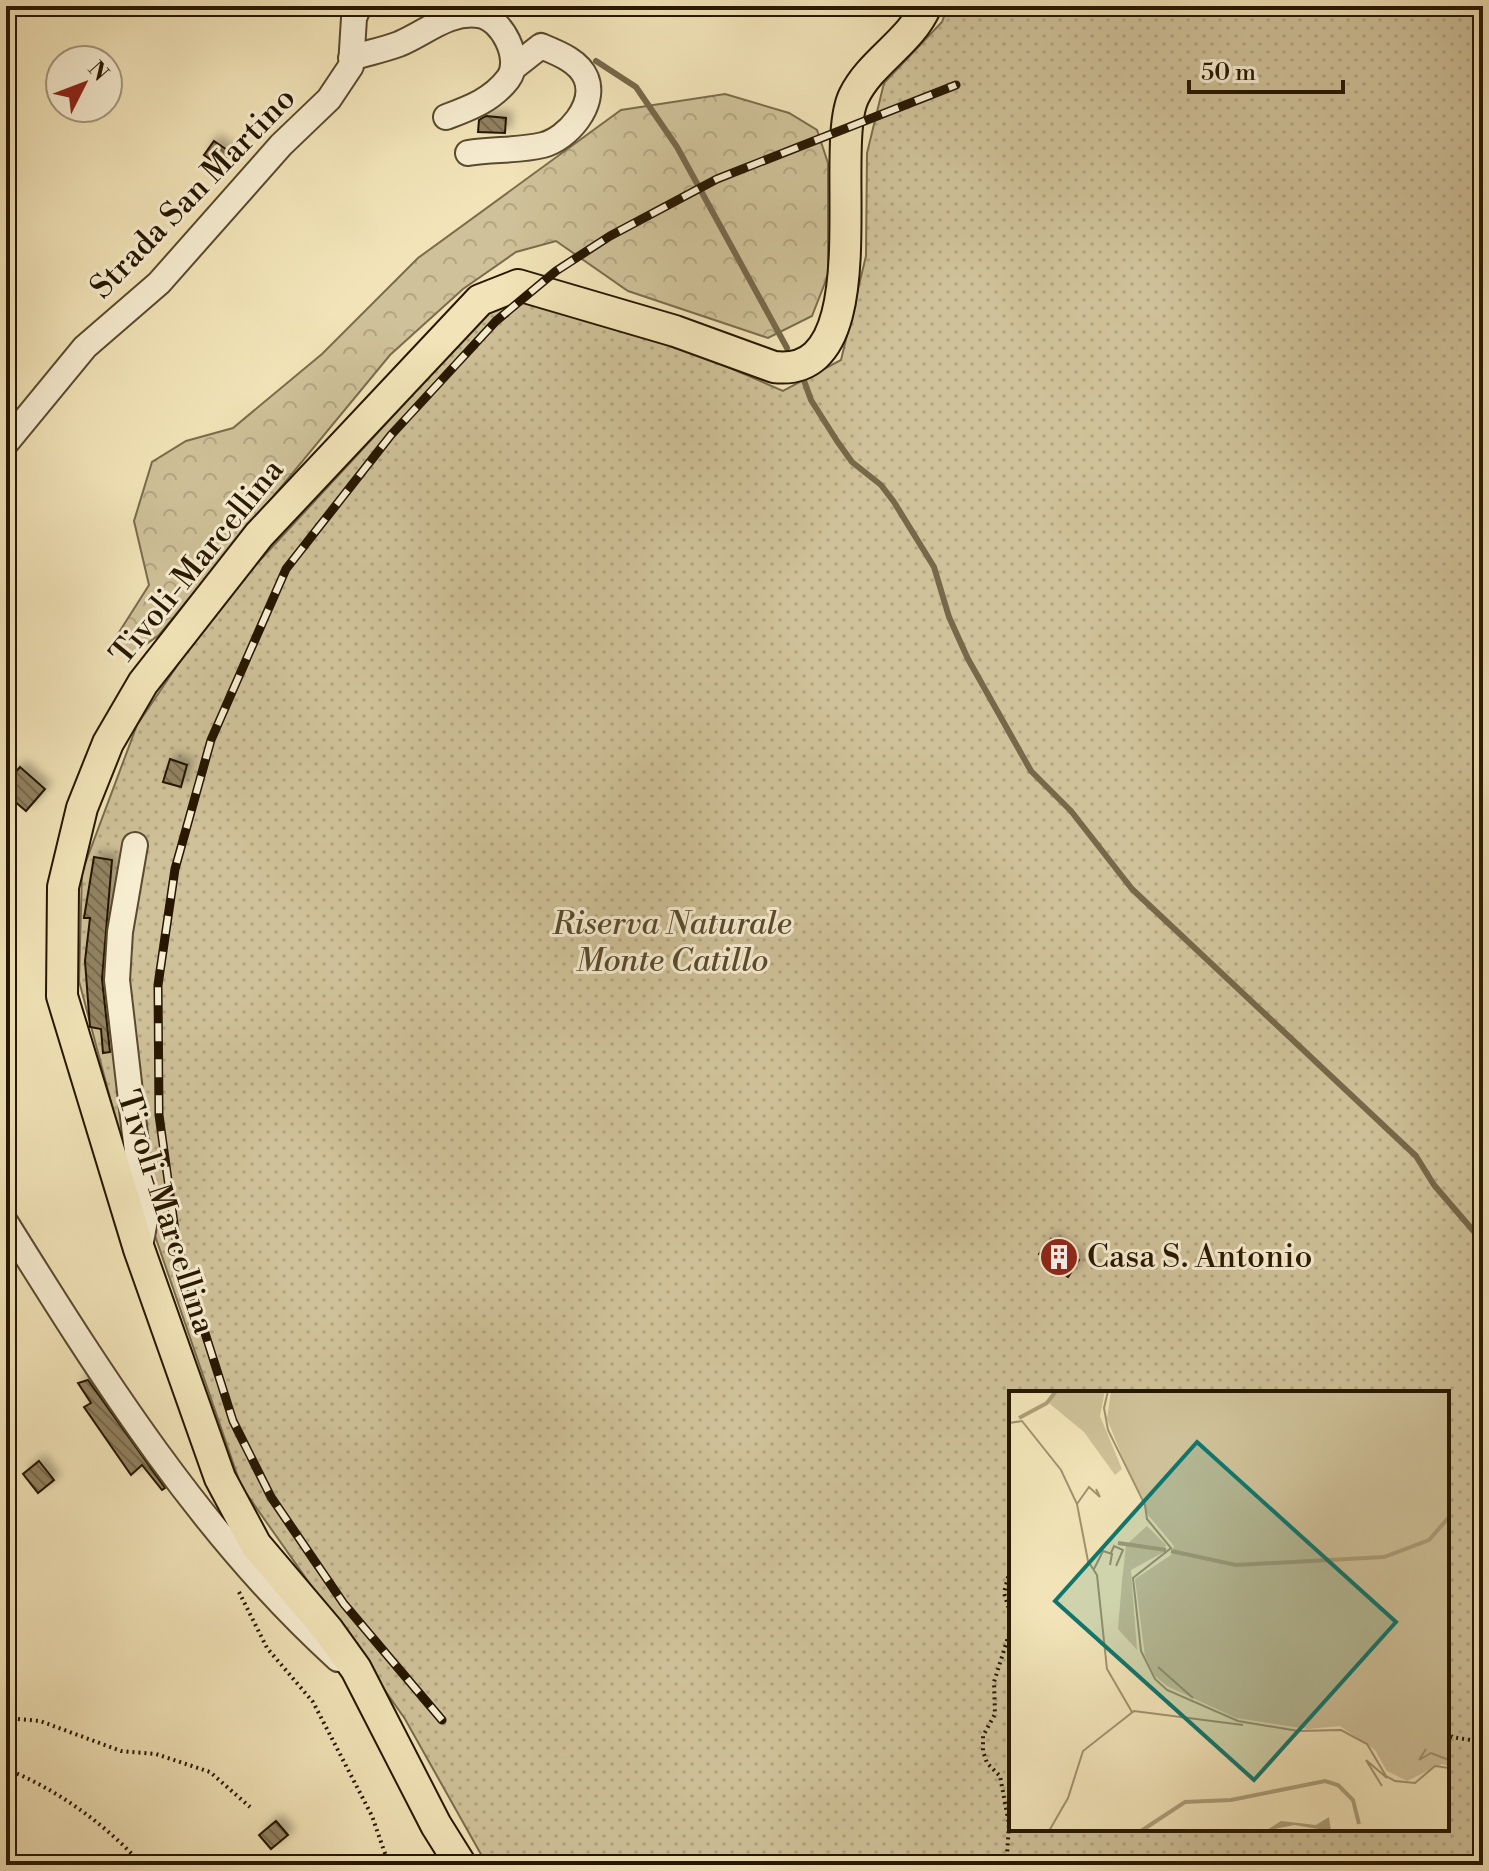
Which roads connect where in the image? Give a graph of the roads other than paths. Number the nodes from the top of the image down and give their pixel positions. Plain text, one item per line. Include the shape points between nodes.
1 (359, 6) edge
2 (926, 6) edge
3 (351, 58) junction
4 (513, 68) junction
5 (446, 117) dead end
6 (468, 153) dead end
7 (6, 443) edge
8 (135, 845) dead end
9 (6, 1223) edge
10 (139, 1249) junction
11 (364, 1681) junction
12 (461, 1865) edge

1 - 3 street, Strada San Martino
2 - 10 main road, Tivoli-Marcellina via 919,22 853,97 844,155 847,254 829,337 817,353 788,368 774,367 675,331 518,285 493,292 439,340 259,535 143,683 108,743 82,808 63,887 62,980 62,996
3 - 4 street via 397,44 444,20 483,15 506,34
3 - 7 street, Strada San Martino via 329,99 281,145 159,283 85,347
4 - 5 street via 510,78 485,102
4 - 6 street via 541,46 563,55 586,79 582,113 544,145
8 - 10 street via 117,980 145,1220
9 - 11 street via 99,1367 227,1544 290,1615
10 - 11 main road, Tivoli-Marcellina via 236,1513
11 - 12 main road, Tivoli-Marcellina

